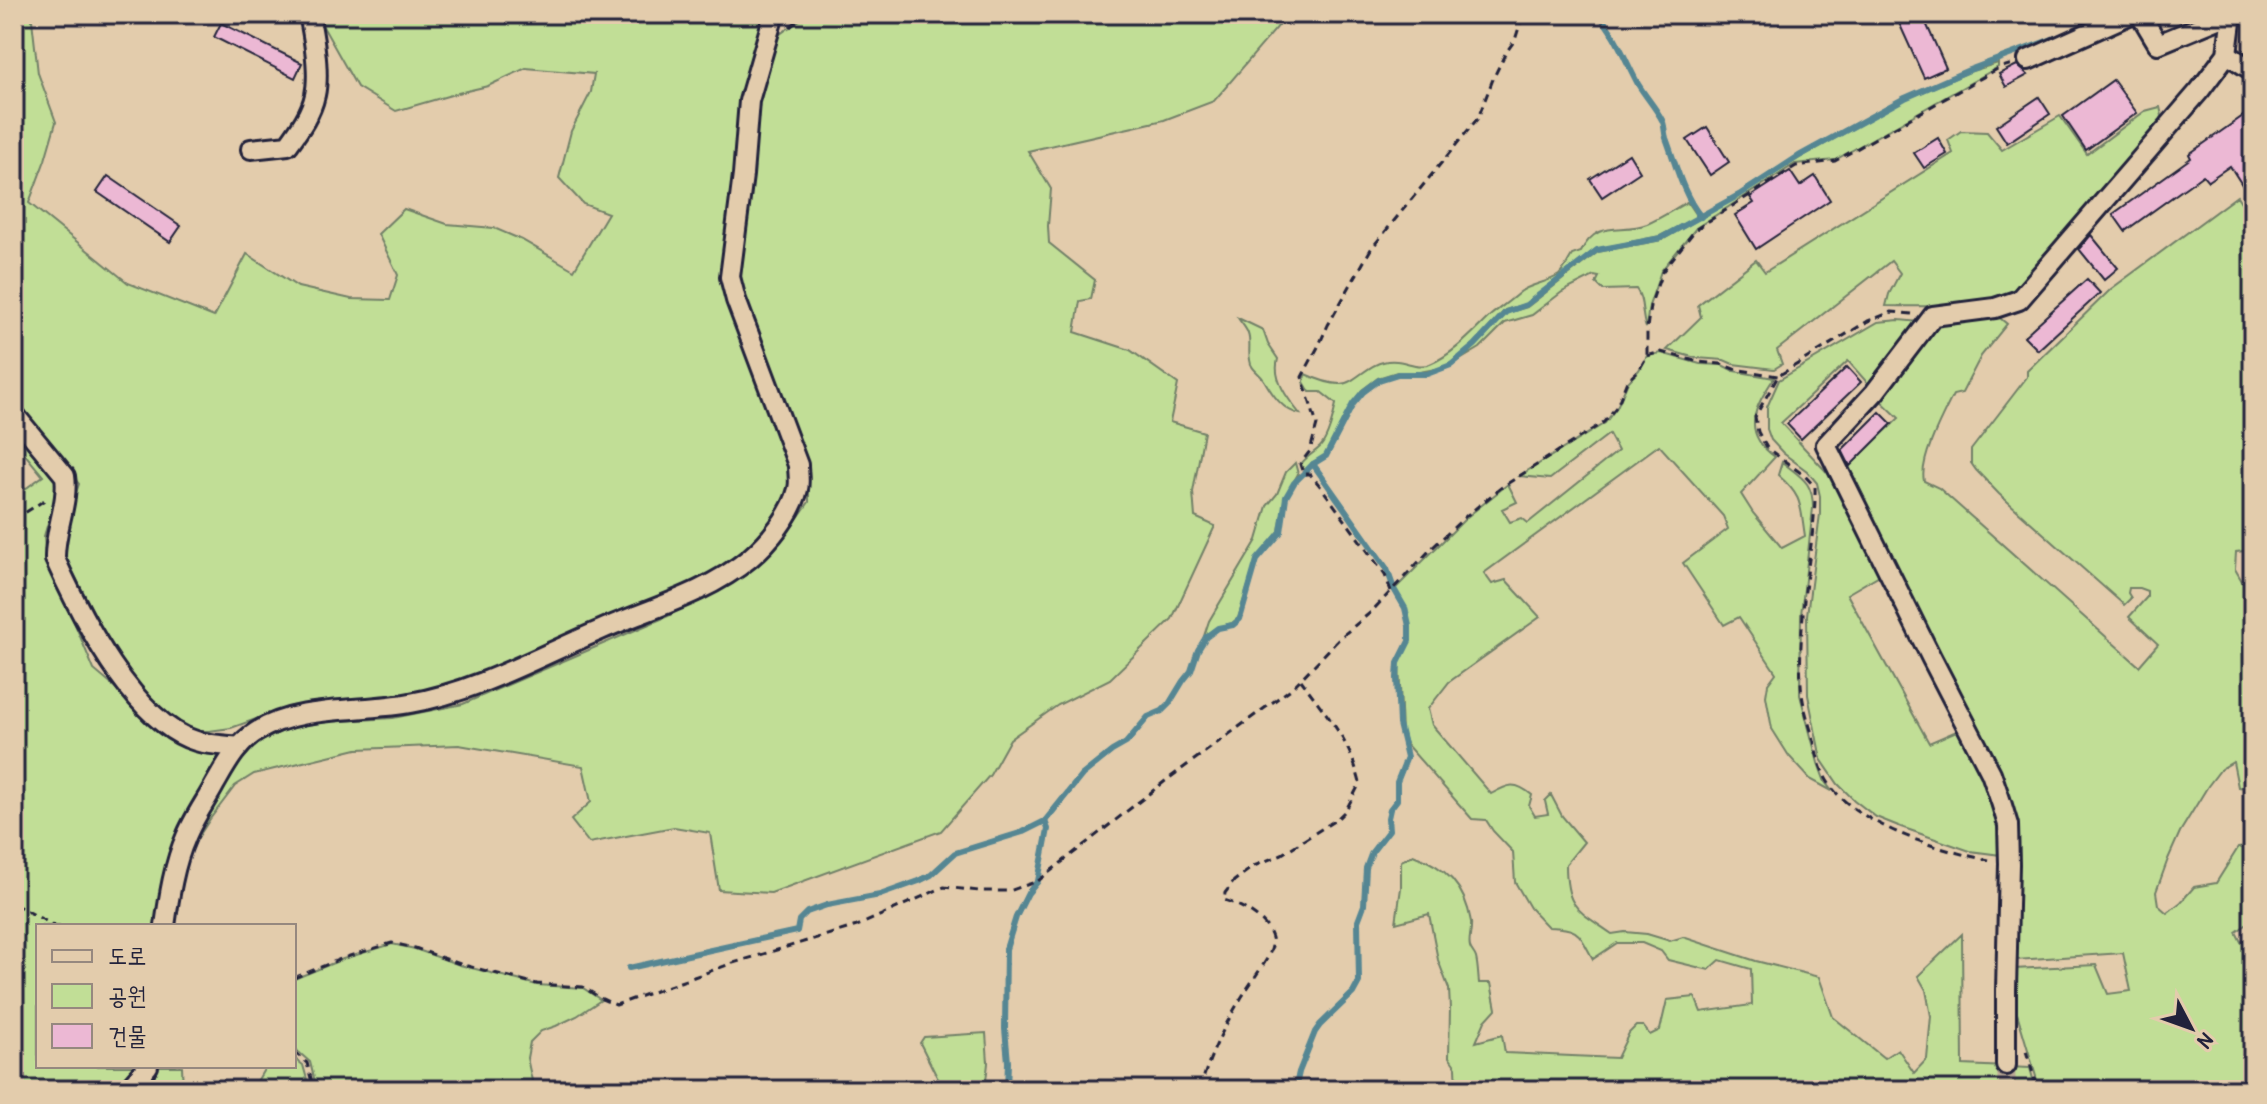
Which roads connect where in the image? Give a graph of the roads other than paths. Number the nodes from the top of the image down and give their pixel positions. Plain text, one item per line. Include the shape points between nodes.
1 (309, 14) edge
2 (774, 14) edge
3 (2131, 14) edge
4 (2140, 14) edge
5 (2232, 14) edge
6 (2227, 54) junction
7 (2028, 60) road end
8 (2253, 71) edge
9 (251, 149) dead end
10 (14, 414) edge
11 (239, 747) junction
12 (165, 924) edge
13 (2006, 1065) tunnel mouth
14 (146, 1068) edge
15 (127, 1090) edge

1 - 9 street via 316,53 315,95 304,124 288,145
2 - 11 street via 749,101 730,277 798,465 799,486 774,532 751,557 714,583 488,681 410,704 302,715 256,732
3 - 7 street
4 - 5 street via 2158,44
5 - 6 street
6 - 8 street
6 - 13 street via 2019,300 1933,316 1826,445 1991,773 2008,825
10 - 11 street via 65,476 55,559 104,652 134,695 167,727 196,741
11 - 12 street via 186,836
14 - 15 street

